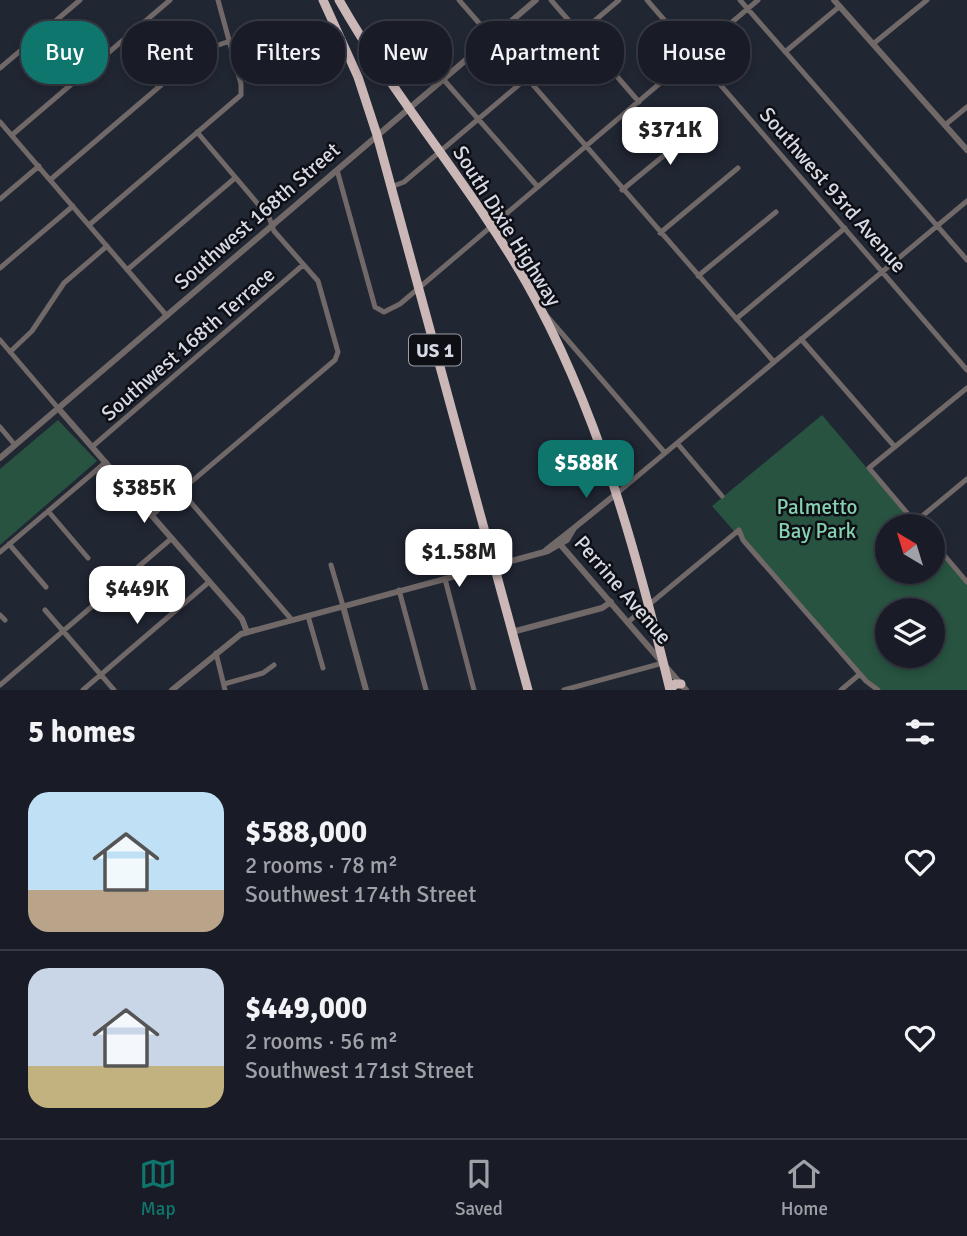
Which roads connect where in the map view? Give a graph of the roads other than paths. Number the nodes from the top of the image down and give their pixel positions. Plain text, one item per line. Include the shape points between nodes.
1 (80, 0) edge
2 (170, 0) edge
3 (218, 0) edge
4 (323, 0) edge
5 (339, 0) edge
6 (459, 0) edge
7 (536, 0) edge
8 (551, 0) edge
9 (619, 0) edge
10 (647, 0) edge
11 (740, 0) edge
12 (758, 0) edge
13 (834, 0) edge
14 (927, 0) edge
15 (840, 6) junction
16 (748, 9) junction
17 (346, 13) junction
18 (333, 19) junction
19 (477, 21) edge
20 (512, 21) edge
21 (569, 21) edge
22 (594, 21) edge
23 (665, 21) edge
24 (734, 21) edge
25 (230, 41) junction
26 (873, 44) junction
27 (785, 52) junction
28 (466, 60) edge
29 (0, 68) edge
30 (452, 71) edge
31 (437, 84) edge
32 (447, 84) edge
33 (519, 84) edge
34 (531, 84) edge
35 (624, 84) edge
36 (660, 84) edge
37 (720, 84) edge
38 (639, 102) junction
39 (967, 107) edge
40 (408, 109) junction
41 (478, 119) junction
42 (1, 125) edge
43 (701, 125) dead end
44 (945, 125) junction
45 (197, 132) junction
46 (12, 135) junction
47 (377, 135) junction
48 (585, 147) junction
49 (967, 150) edge
50 (439, 152) junction
51 (39, 166) junction
52 (738, 168) dead end
53 (337, 170) junction
54 (235, 178) junction
55 (50, 180) junction
56 (391, 187) junction
57 (538, 187) junction
58 (622, 190) junction
59 (0, 199) edge
60 (966, 201) edge
61 (73, 206) junction
62 (776, 212) dead end
63 (89, 225) junction
64 (937, 225) junction
65 (272, 226) junction
66 (492, 226) junction
67 (845, 228) junction
68 (660, 233) junction
69 (107, 246) junction
70 (967, 260) edge
71 (303, 265) junction
72 (0, 268) edge
73 (127, 270) junction
74 (882, 271) junction
75 (698, 276) junction
76 (418, 287) junction
77 (539, 307) junction
78 (167, 316) junction
79 (736, 319) junction
80 (0, 340) edge
81 (801, 340) junction
82 (10, 352) junction
83 (582, 357) junction
84 (565, 360) junction
85 (774, 362) junction
86 (967, 370) edge
87 (967, 388) edge
88 (58, 408) junction
89 (0, 427) edge
90 (677, 443) junction
91 (15, 445) junction
92 (93, 446) junction
93 (895, 447) junction
94 (665, 453) junction
95 (0, 458) edge
96 (106, 462) junction
97 (967, 480) edge
98 (181, 491) junction
99 (616, 494) junction
100 (722, 496) dead end
101 (48, 511) junction
102 (908, 514) edge
103 (929, 514) edge
104 (152, 515) junction
105 (173, 538) junction
106 (558, 543) junction
107 (9, 544) junction
108 (0, 552) edge
109 (945, 556) edge
110 (88, 558) dead end
111 (494, 564) junction
112 (331, 565) dead end
113 (967, 566) edge
114 (959, 573) junction
115 (445, 579) junction
116 (209, 582) junction
117 (967, 582) edge
118 (46, 587) dead end
119 (399, 590) junction
120 (611, 602) junction
121 (343, 606) junction
122 (647, 606) junction
123 (45, 610) dead end
124 (308, 616) junction
125 (292, 620) junction
126 (628, 622) junction
127 (63, 631) junction
128 (247, 632) junction
129 (512, 632) junction
130 (216, 653) junction
131 (663, 663) junction
132 (274, 665) dead end
133 (323, 668) dead end
134 (860, 674) junction
135 (100, 675) junction
136 (0, 685) edge
137 (225, 687) edge
138 (684, 687) edge
139 (83, 690) edge
140 (114, 690) edge
141 (172, 690) edge
142 (366, 690) edge
143 (426, 690) edge
144 (474, 690) edge
145 (528, 690) edge
146 (564, 690) edge
147 (670, 690) edge
148 (841, 690) edge
149 (878, 690) edge

1 - 29 street
2 - 46 street
3 - 25 street
4 - 18 highway, US 1
5 - 17 highway, South Dixie Highway
6 - 19 street
7 - 20 street, Southwest 168th Street
8 - 21 street
9 - 22 street
10 - 23 street, Southwest 93rd Avenue
11 - 16 street
12 - 16 street
13 - 15 street
14 - 26 street
15 - 26 street
15 - 27 street
16 - 24 street
16 - 27 street
17 - 18 highway
17 - 40 highway, South Dixie Highway
18 - 47 highway, US 1
25 - 45 street via 242,91
25 - 55 street via 201,51
26 - 44 street
27 - 64 street
28 - 30 street, Southwest 168th Street
31 - 40 street, Southwest 168th Street
32 - 41 street
33 - 41 street
34 - 48 street
35 - 38 street
36 - 38 street
37 - 67 street, Southwest 93rd Avenue
38 - 48 street
39 - 44 street
40 - 47 street, Southwest 168th Street
40 - 50 highway, South Dixie Highway
41 - 50 street
41 - 57 street
42 - 46 street
43 - 58 street
44 - 49 street
45 - 54 street
45 - 63 street
46 - 51 street
47 - 53 street, Southwest 168th Street
47 - 56 highway, US 1
48 - 57 street
48 - 58 street
50 - 56 street via 404,182
50 - 66 highway, South Dixie Highway
51 - 55 street
51 - 59 street
52 - 68 street
53 - 65 street, Southwest 168th Street
53 - 76 street via 379,312 400,304
54 - 65 street
54 - 73 street
55 - 61 street
56 - 76 highway, US 1
57 - 66 street
58 - 68 street
60 - 64 street
61 - 63 street
61 - 72 street
62 - 75 street
63 - 69 street
64 - 70 street
64 - 74 street
65 - 71 street
65 - 78 street, Southwest 168th Street
66 - 76 street
66 - 77 highway, South Dixie Highway
67 - 74 street, Southwest 93rd Avenue
67 - 79 street
68 - 75 street
69 - 73 street
69 - 82 street via 64,283 33,331
71 - 92 street, Southwest 168th Terrace
71 - 98 street via 321,286 337,358
73 - 78 street
74 - 81 street
74 - 86 street, Southwest 93rd Avenue
75 - 79 street
76 - 111 highway, US 1
77 - 83 street
77 - 84 highway, South Dixie Highway
78 - 88 street, Southwest 168th Street
79 - 85 street
80 - 82 street
81 - 85 street
81 - 93 street
82 - 88 street
83 - 84 street via 571,353
83 - 94 street
84 - 99 highway, South Dixie Highway
85 - 90 street
87 - 93 street
88 - 91 street, Southwest 168th Street
88 - 92 street
89 - 91 street
90 - 94 street
90 - 100 street
91 - 95 street, Southwest 168th Street
92 - 96 street
93 - 102 street via 869,468
94 - 99 street
96 - 101 street
96 - 104 street
97 - 103 street
98 - 104 street
98 - 125 street
99 - 106 street
99 - 122 highway, South Dixie Highway
101 - 107 street
101 - 110 street
104 - 105 street
105 - 116 street
105 - 127 street
106 - 111 street
106 - 120 street, Perrine Avenue
107 - 108 street
107 - 118 street
109 - 114 street
111 - 115 street
111 - 129 highway, US 1
112 - 121 street
113 - 114 street
114 - 117 street
115 - 119 street
115 - 144 street
116 - 128 street via 242,619
116 - 135 street
119 - 121 street
119 - 143 street
120 - 126 street, Perrine Avenue
120 - 129 street
121 - 124 street
121 - 142 street
122 - 126 street
122 - 131 highway, South Dixie Highway
122 - 134 street via 739,530
123 - 127 street
124 - 125 street
124 - 133 street
125 - 128 street
126 - 131 street, Perrine Avenue
127 - 135 street
127 - 136 street
128 - 130 street
129 - 145 highway, US 1
130 - 137 street
130 - 141 street
131 - 138 street, Perrine Avenue
131 - 146 street
131 - 147 highway, South Dixie Highway
132 - 137 street
134 - 148 street
134 - 149 street
135 - 139 street
135 - 140 street
138 - 147 highway via 675,684

